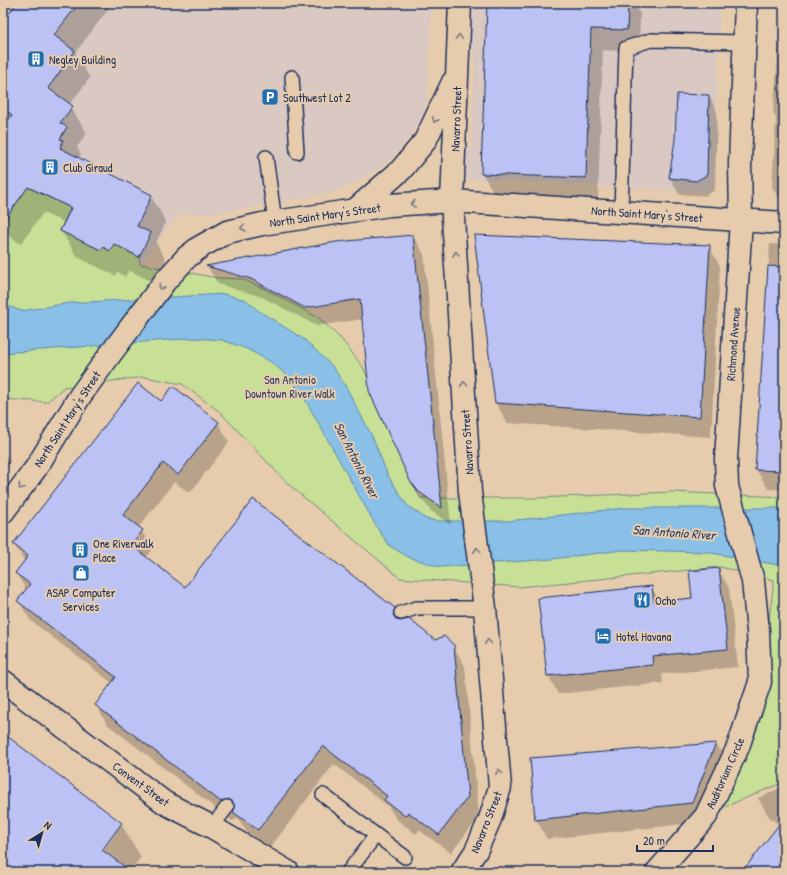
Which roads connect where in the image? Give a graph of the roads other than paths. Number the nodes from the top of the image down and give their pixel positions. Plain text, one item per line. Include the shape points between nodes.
1 (460, 3) edge
2 (746, 3) edge
3 (744, 42) junction
4 (457, 72) junction
5 (292, 77) dead end
6 (297, 152) dead end
7 (266, 157) dead end
8 (452, 201) junction
9 (355, 210) junction
10 (622, 212) junction
11 (741, 220) junction
12 (274, 222) junction
13 (784, 223) edge
14 (3, 512) edge
15 (483, 598) junction
16 (401, 613) dead end
17 (3, 681) edge
18 (760, 682) joint
19 (324, 794) dead end
20 (227, 807) dead end
21 (212, 827) junction
22 (376, 835) junction
23 (405, 857) dead end
24 (288, 872) edge
25 (348, 872) edge
26 (462, 872) edge
27 (657, 872) edge

4 -> 1 main road, Navarro Street
2 - 3 main road, Richmond Avenue
3 - 10 lane via 651,40 626,48
3 - 11 main road, Richmond Avenue
4 - 8 main road, Navarro Street
4 -> 9 main road via 425,141 401,170
5 - 6 lane
7 - 12 lane
8 -> 9 main road, North Saint Mary's Street
8 - 10 main road, North Saint Mary's Street
15 -> 8 main road, Navarro Street via 470,492
9 - 12 main road, North Saint Mary's Street
10 - 11 main road, North Saint Mary's Street
11 - 13 main road, North Saint Mary's Street
11 - 18 main road, Richmond Avenue via 726,459 727,486 753,581
12 -> 14 main road, North Saint Mary's Street via 227,232 187,257 166,280 80,396 36,468
15 - 16 lane via 416,608
26 -> 15 main road, Navarro Street via 476,851 500,787
17 - 21 main road, Convent Street via 165,803
18 - 27 main road, Auditorium Circle via 738,747 706,816
19 - 22 lane
20 - 21 lane
21 - 24 main road, Convent Street
22 - 23 lane
22 - 25 lane

